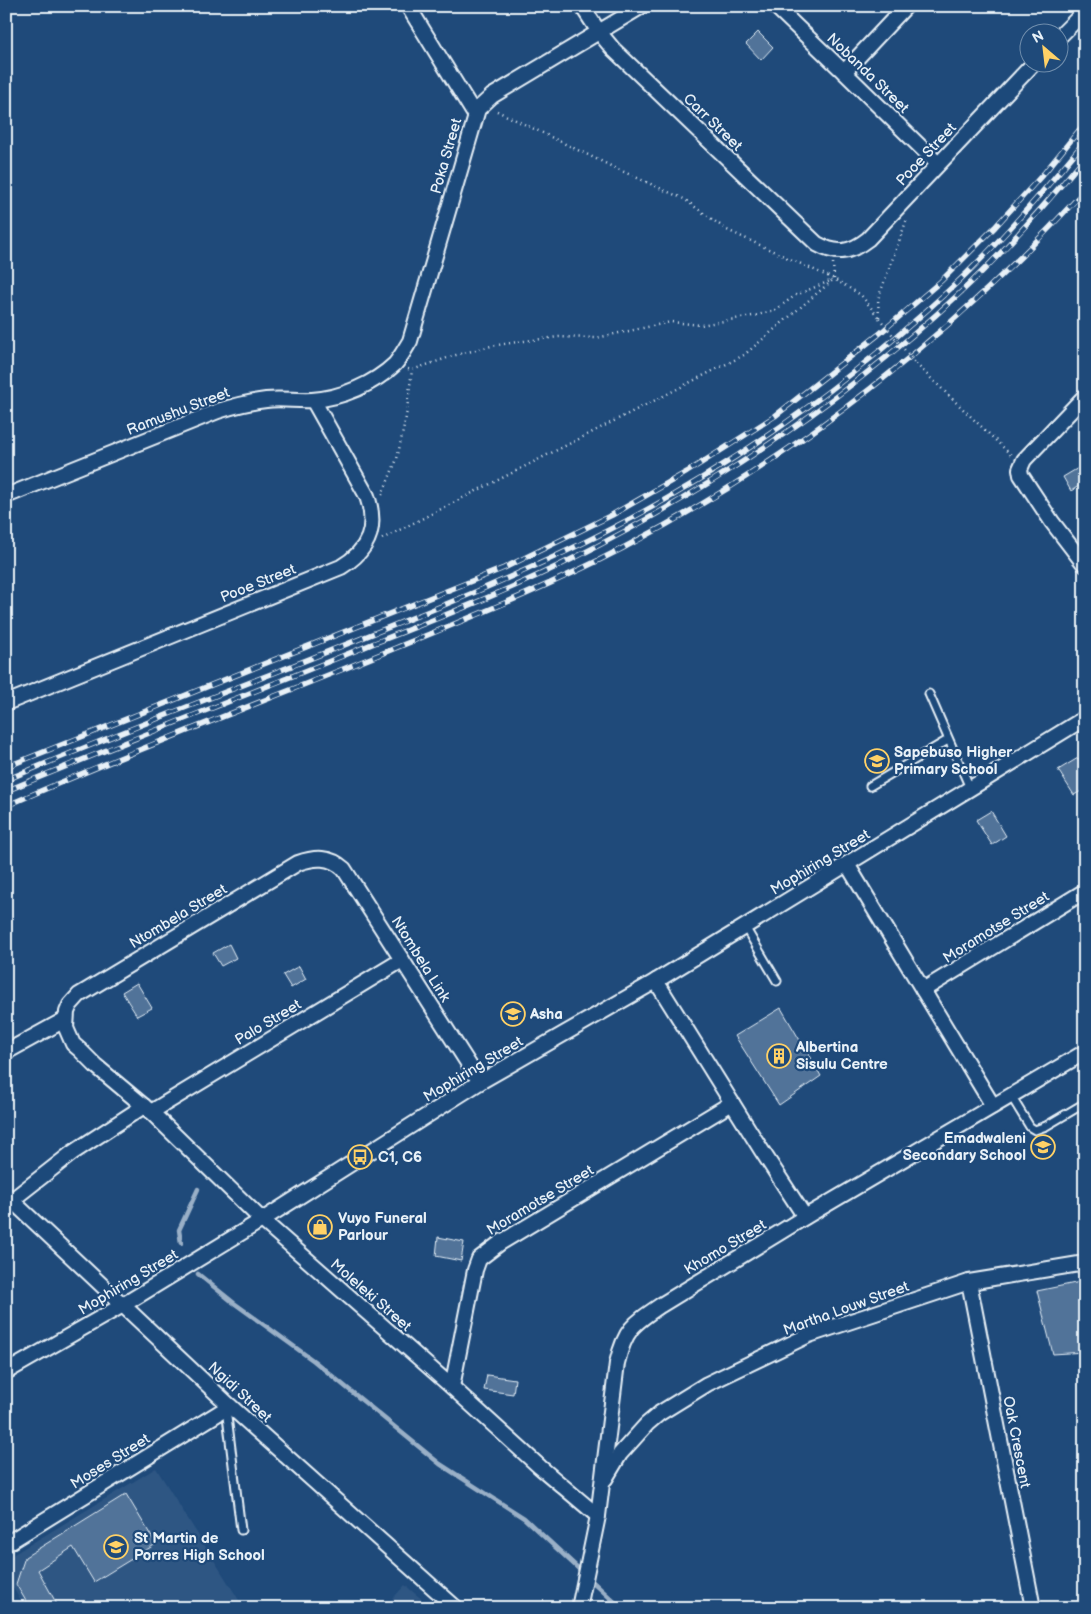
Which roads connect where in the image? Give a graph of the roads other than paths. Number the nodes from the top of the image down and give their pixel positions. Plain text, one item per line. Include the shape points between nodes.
1 (408, 6) edge
2 (582, 6) edge
3 (642, 6) edge
4 (774, 6) edge
5 (906, 6) edge
6 (1085, 11) edge
7 (1068, 28) edge
8 (599, 32) junction
9 (844, 72) junction
10 (1025, 72) edge
11 (479, 109) junction
12 (938, 164) junction
13 (833, 251) joint
14 (410, 341) joint
15 (1085, 396) edge
16 (313, 400) junction
17 (6, 496) edge
18 (1085, 565) edge
19 (929, 694) dead end
20 (6, 703) edge
21 (1085, 718) edge
22 (948, 740) junction
23 (870, 786) dead end
24 (970, 788) junction
25 (329, 859) joint
26 (847, 864) junction
27 (1085, 891) edge
28 (745, 927) junction
29 (402, 960) junction
30 (656, 981) junction
31 (777, 981) dead end
32 (923, 990) junction
33 (66, 1024) junction
34 (6, 1052) edge
35 (1085, 1052) edge
36 (480, 1082) junction
37 (1011, 1096) junction
38 (732, 1103) junction
39 (1085, 1103) edge
40 (993, 1106) junction
41 (147, 1109) junction
42 (9, 1198) edge
43 (805, 1217) junction
44 (262, 1220) junction
45 (1085, 1263) edge
46 (969, 1282) junction
47 (122, 1305) junction
48 (6, 1372) edge
49 (452, 1387) junction
50 (228, 1407) junction
51 (603, 1481) junction
52 (598, 1516) junction
53 (241, 1530) dead end
54 (6, 1544) edge
55 (456, 1608) edge
56 (579, 1608) edge
57 (1033, 1608) edge

1 - 11 street
2 - 8 street, Carr Street
3 - 8 street
4 - 9 street, Nobanda Street
5 - 9 street
6 - 7 street
8 - 11 street via 492,96
8 - 13 street, Carr Street via 817,244
9 - 12 street, Nobanda Street
10 - 12 street, Pooe Street
11 - 14 street, Poka Street
12 - 13 street, Pooe Street via 868,239 849,251
14 - 16 street, Ramushu Street via 395,363 363,386
15 - 18 street via 1021,470 1052,522
16 - 17 street, Ramushu Street via 268,400 234,406
16 - 20 street, Pooe Street via 372,508 371,533 357,556 341,567
19 - 22 lane
21 - 24 street, Mophiring Street
22 - 23 lane
22 - 24 lane
24 - 26 street, Mophiring Street
25 - 29 street, Ntombela Link via 344,869
25 - 33 street, Ntombela Street via 298,863 79,995 70,1005
26 - 28 street, Mophiring Street
26 - 32 street
27 - 32 street, Moramotse Street
28 - 30 street, Mophiring Street
28 - 31 lane
29 - 36 street, Ntombela Link
29 - 41 street, Palo Street
30 - 36 street, Mophiring Street
30 - 38 street
32 - 40 street
33 - 34 street
33 - 41 street, Moleleki Street via 74,1044
35 - 37 street, Khomo Street
36 - 44 street, Mophiring Street
37 - 39 lane via 1035,1130
37 - 40 street, Khomo Street
38 - 43 street
38 - 49 street, Moramotse Street via 500,1243 479,1259 474,1270
40 - 43 street, Khomo Street
41 - 42 street, Palo Street via 72,1153
41 - 44 street, Moleleki Street
42 - 47 street, Ngidi Street
43 - 51 street, Khomo Street via 660,1305 638,1320 630,1330 617,1363
44 - 47 street, Mophiring Street
44 - 49 street, Moleleki Street
45 - 46 street, Martha Louw Street
46 - 51 street, Martha Louw Street via 809,1335 707,1384 660,1412 647,1424 620,1454
46 - 57 street, Oak Crescent
47 - 48 street, Mophiring Street
47 - 50 street, Ngidi Street
49 - 52 street, Moleleki Street
50 - 53 lane
50 - 54 street, Moses Street
50 - 55 street, Ngidi Street
51 - 52 street, Khomo Street
52 - 56 street, Khomo Street

